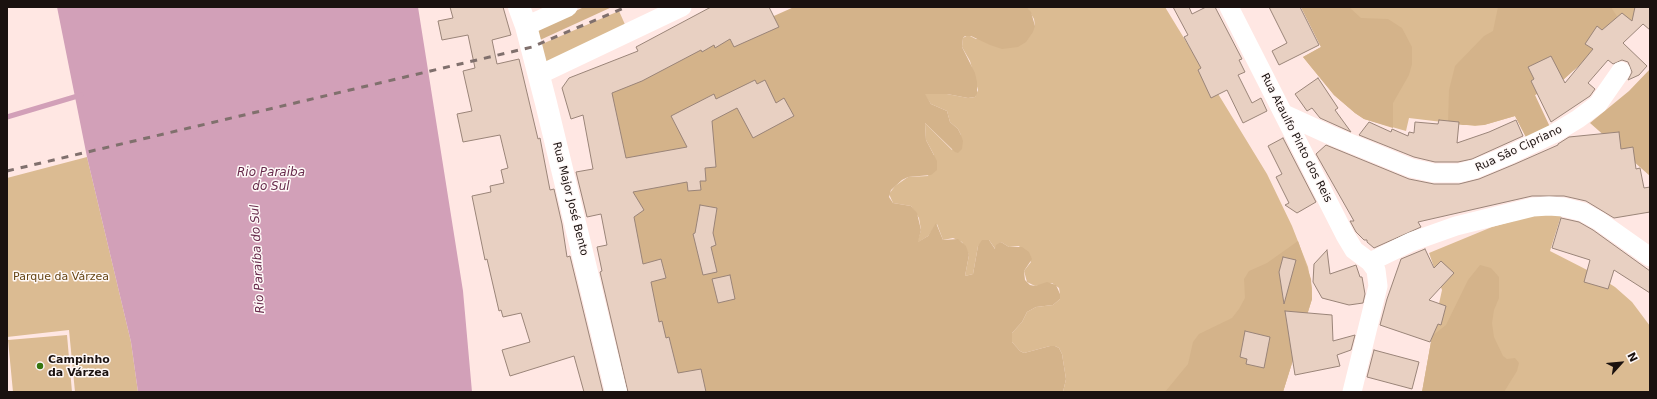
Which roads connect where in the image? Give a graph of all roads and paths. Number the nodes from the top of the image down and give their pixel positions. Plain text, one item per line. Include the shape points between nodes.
1 (568, 7) edge
2 (682, 7) edge
3 (1229, 7) edge
4 (522, 16) edge
5 (1621, 71) dead end
6 (539, 75) junction
7 (1284, 114) junction
8 (1650, 256) edge
9 (1370, 262) junction
10 (616, 392) edge
11 (1352, 392) edge

1 - 4 street
2 - 6 street
3 - 7 street, Rua Ataulfo Pinto dos Reis
4 - 6 street, Rua Major José Bento
5 - 7 street, Rua São Cipriano via 1598,104 1578,120 1511,154 1458,173 1434,173 1411,168 1330,136
6 - 10 street, Rua Major José Bento
7 - 9 street, Rua Ataulfo Pinto dos Reis via 1345,235 1358,254
8 - 9 street via 1583,212 1549,206 1456,226 1411,242
9 - 11 street via 1378,275 1378,286

